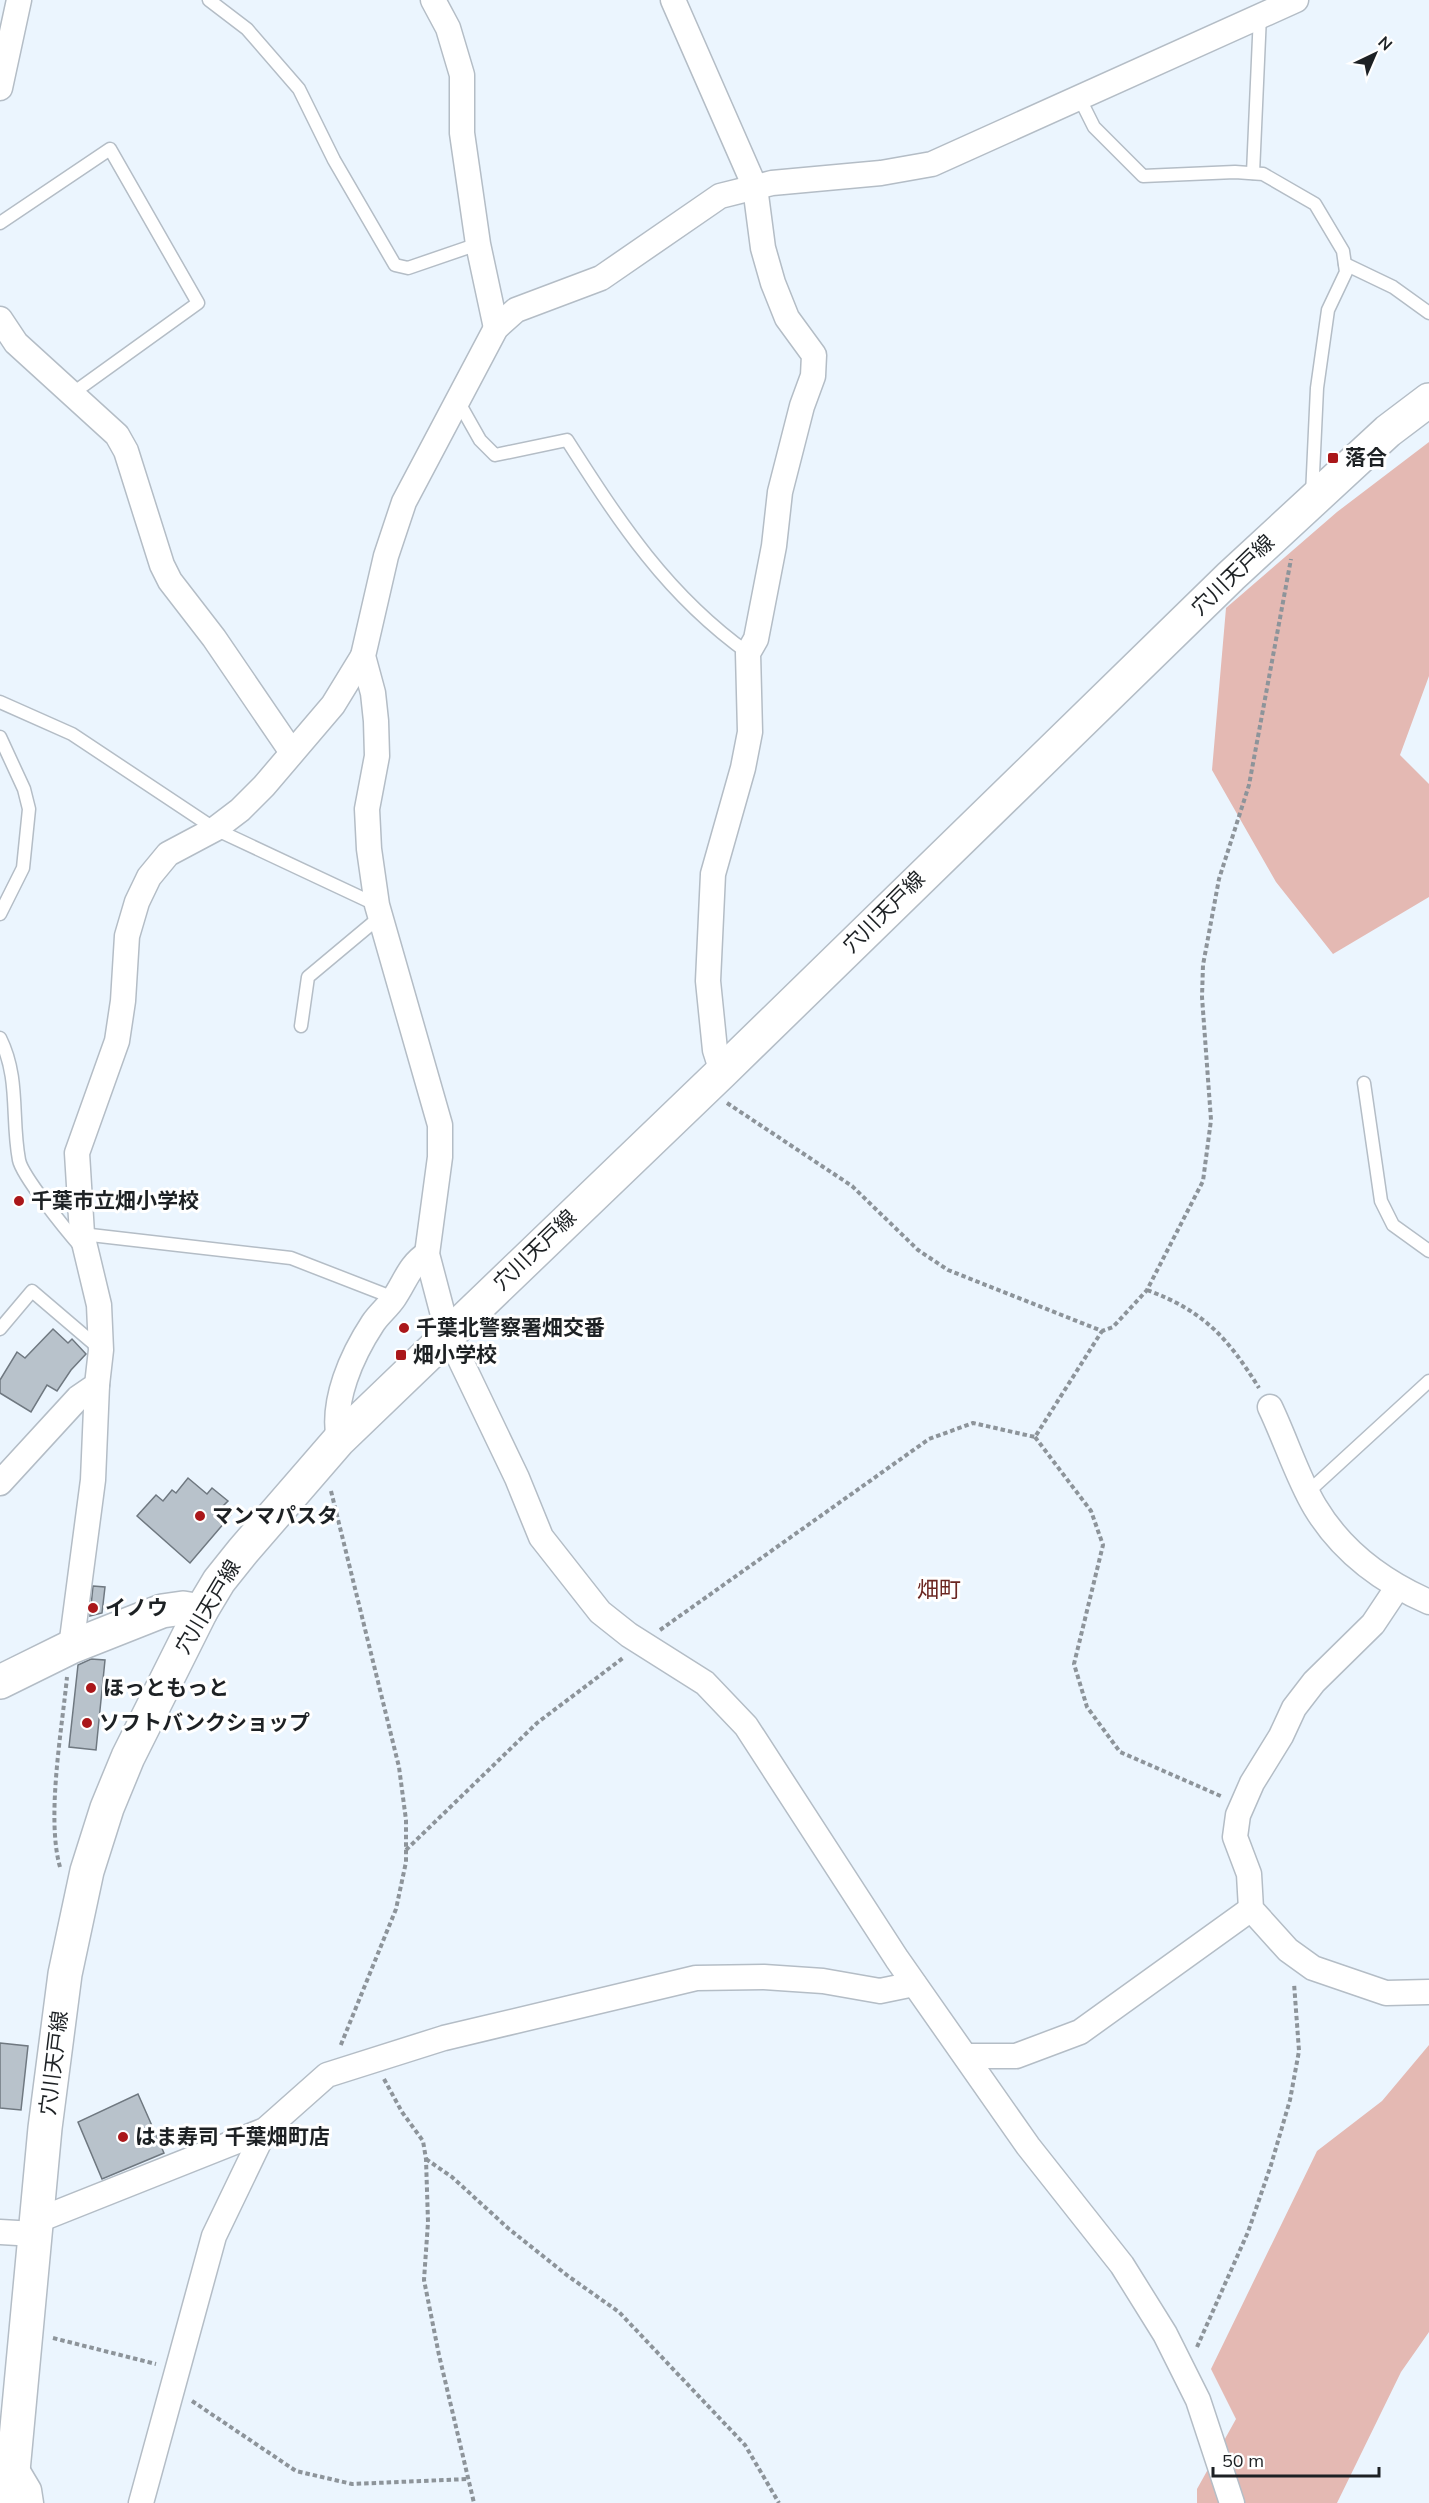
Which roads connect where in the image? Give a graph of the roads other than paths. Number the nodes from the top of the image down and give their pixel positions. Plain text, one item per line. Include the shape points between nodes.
1 (20, 0) edge
2 (208, 0) edge
3 (432, 0) edge
4 (673, 0) edge
5 (1296, 0) edge
6 (1260, 15) junction
7 (0, 88) edge
8 (1079, 97) junction
9 (1253, 173) junction
10 (755, 187) junction
11 (0, 223) edge
12 (478, 244) junction
13 (1345, 264) junction
14 (1429, 313) edge
15 (0, 319) edge
16 (496, 328) junction
17 (73, 393) junction
18 (458, 400) junction
19 (1429, 400) edge
20 (1312, 500) junction
21 (748, 653) junction
22 (363, 656) junction
23 (0, 702) edge
24 (0, 737) edge
25 (291, 751) junction
26 (216, 829) junction
27 (379, 911) junction
28 (0, 914) edge
29 (301, 1026) dead end
30 (0, 1038) edge
31 (713, 1080) junction
32 (1364, 1083) dead end
33 (85, 1244) junction
34 (1429, 1251) edge
35 (427, 1254) junction
36 (394, 1298) junction
37 (0, 1329) edge
38 (448, 1334) junction
39 (101, 1350) junction
40 (1429, 1381) edge
41 (97, 1385) junction
42 (1270, 1407) road end
43 (330, 1450) junction
44 (0, 1483) edge
45 (1308, 1492) junction
46 (1397, 1588) junction
47 (1429, 1602) edge
48 (201, 1611) junction
49 (71, 1647) junction
50 (0, 1682) edge
51 (1251, 1909) junction
52 (914, 1984) junction
53 (1429, 1992) edge
54 (966, 2056) junction
55 (265, 2130) junction
56 (36, 2227) junction
57 (0, 2232) edge
58 (16, 2490) edge
59 (141, 2503) edge
60 (1232, 2503) edge

1 - 7 street
2 - 12 lane via 247,29 299,88 340,170 395,265 408,268
3 - 12 street via 448,28 462,75 462,133
4 - 10 street
5 - 6 street
6 - 8 street
6 - 9 lane
8 - 9 lane via 1094,127 1143,176
8 - 10 street via 932,164
9 - 13 lane via 1263,174 1315,204 1343,251
10 - 16 street via 720,196 601,278 516,310
10 - 21 street via 773,283 788,318 813,355 813,376 780,492 758,627
11 - 17 lane via 110,149 198,303
12 - 16 street
13 - 14 lane via 1393,287
13 - 20 lane via 1346,272 1328,310 1321,354
15 - 17 street via 16,343
16 - 18 street
17 - 25 street via 117,435 126,451 170,581
18 - 21 lane via 480,440 495,454 567,440 614,515 660,574 712,627
18 - 22 street via 404,502 386,556
19 - 20 main road, 穴川天戸線 via 1388,431
20 - 31 main road, 穴川天戸線
21 - 31 street via 750,732 712,874 708,981 715,1050
22 - 25 street via 333,705
22 - 27 street via 376,721 377,756 367,809
23 - 26 lane via 72,734
24 - 28 lane via 29,809 23,868
25 - 26 street via 240,810
26 - 27 lane
26 - 33 street via 168,854 137,902 127,936 117,1041 77,1153
27 - 29 lane via 308,978
27 - 35 street via 440,1125 440,1156
30 - 33 lane via 11,1062 19,1162 64,1229
31 - 38 main road, 穴川天戸線
32 - 34 lane via 1381,1201 1393,1226
33 - 36 lane via 291,1258
33 - 39 street via 99,1305
35 - 36 street via 417,1260
35 - 38 street
36 - 43 street via 374,1322 345,1379
37 - 39 lane via 32,1291
38 - 43 main road, 穴川天戸線
38 - 52 street via 541,1537 600,1612 705,1683 741,1720
39 - 41 street
40 - 45 lane
41 - 44 street via 78,1398
41 - 49 street via 93,1480
42 - 45 street
43 - 48 main road, 穴川天戸線 via 243,1551
45 - 46 street via 1347,1551
46 - 47 street
46 - 51 street via 1373,1624 1314,1682 1294,1708 1252,1783 1238,1815 1235,1838 1249,1874
48 - 49 main road via 162,1611
48 - 56 main road, 穴川天戸線 via 106,1808 78,1906 64,1985
49 - 50 main road
51 - 53 street via 1288,1950 1313,1968 1386,1993
51 - 54 street via 1080,2032 1016,2056
52 - 54 street
52 - 55 street via 880,1991 823,1981 696,1978 444,2038 327,2075
54 - 60 street via 1028,2146 1122,2265 1165,2334 1212,2438
55 - 56 street
55 - 59 street via 214,2236
56 - 57 street
56 - 58 main road, 穴川天戸線

